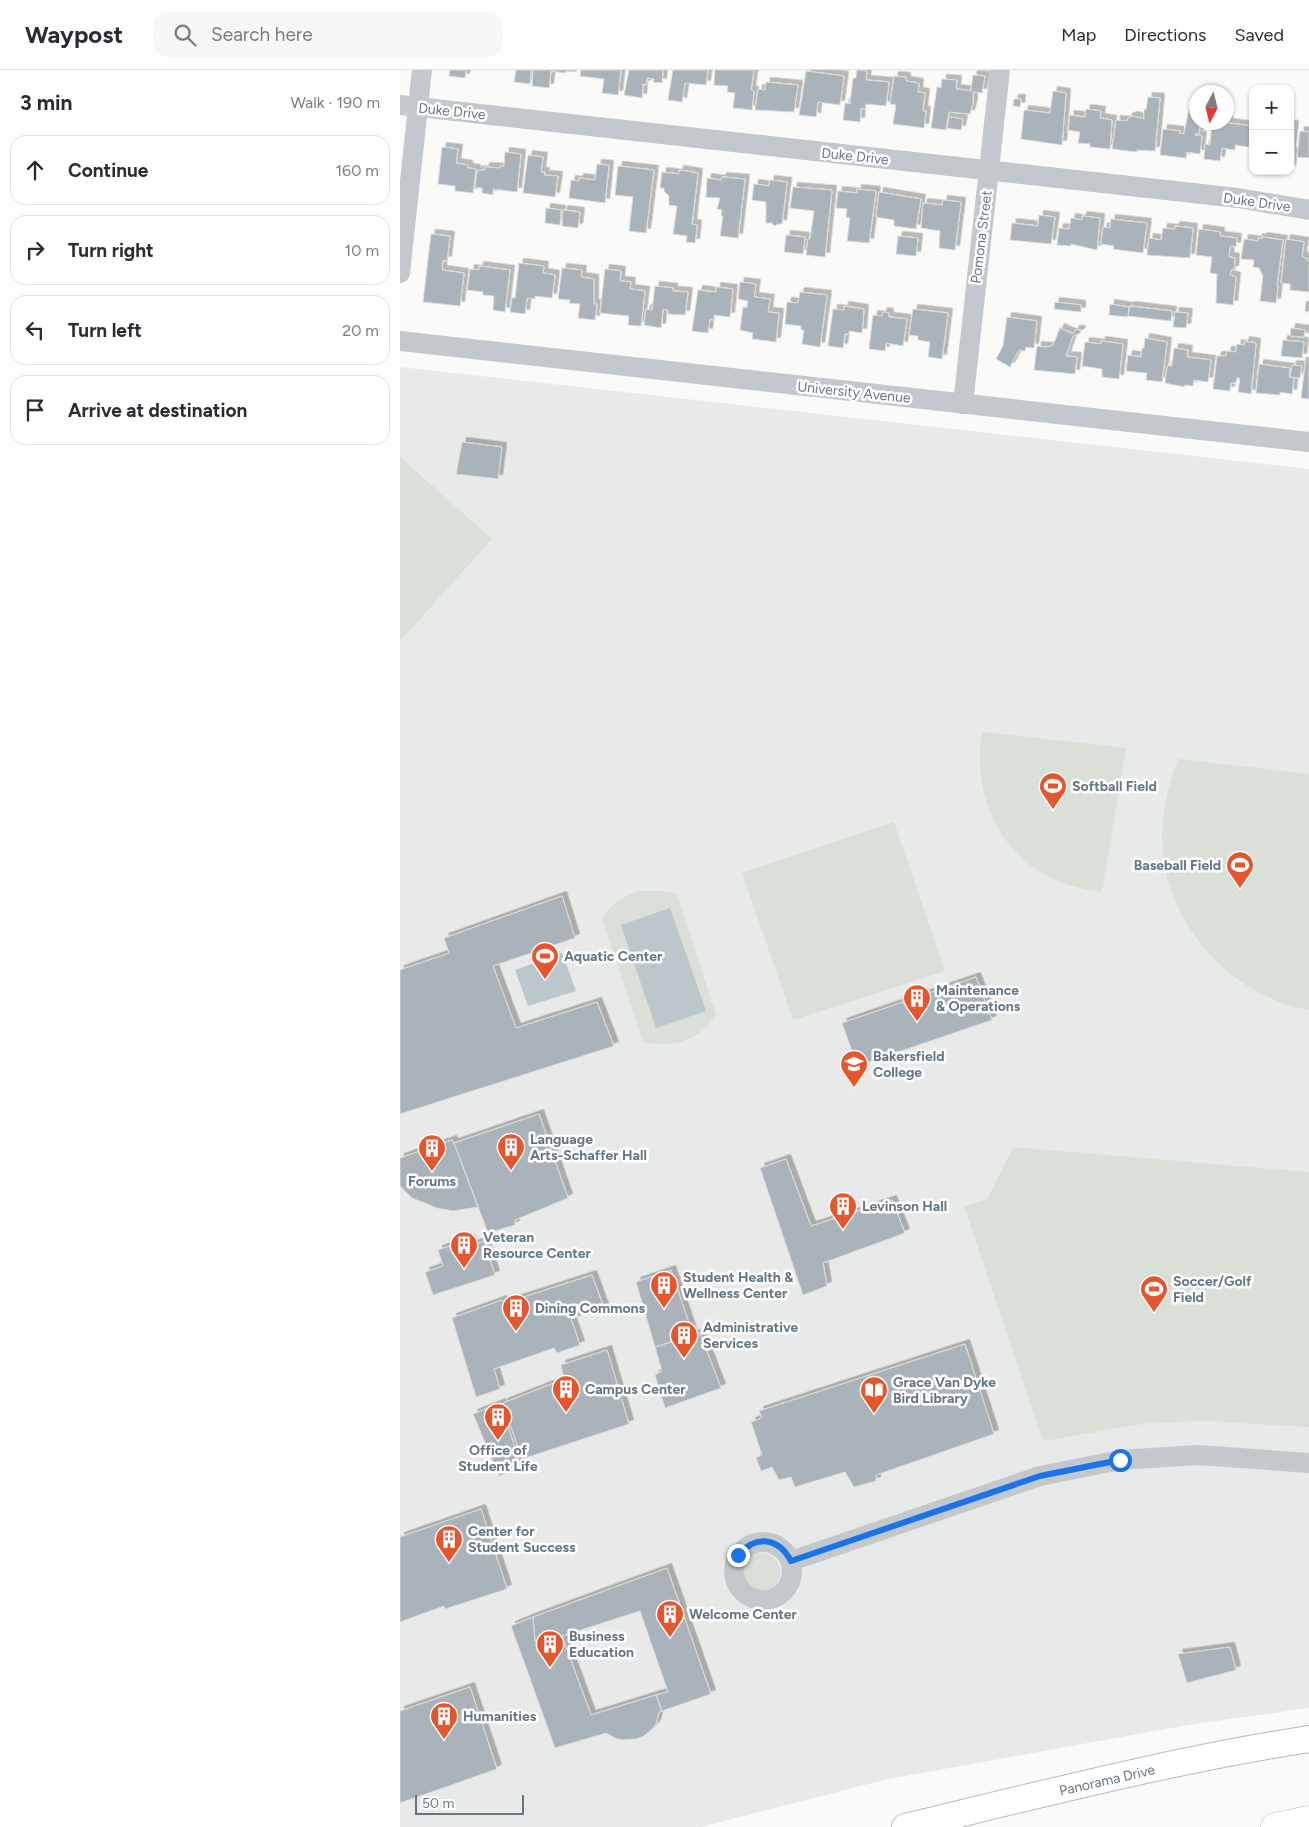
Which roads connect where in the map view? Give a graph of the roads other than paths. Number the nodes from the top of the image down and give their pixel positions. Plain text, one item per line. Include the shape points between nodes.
1 (422, 70) edge
2 (1000, 70) edge
3 (409, 106) edge
4 (988, 170) junction
5 (1309, 210) edge
6 (400, 273) edge
7 (400, 341) edge
8 (963, 404) junction
9 (1309, 442) edge
10 (1309, 1463) edge
11 (791, 1561) dead end
12 (1309, 1739) edge
13 (1309, 1820) edge
14 (905, 1827) edge
15 (1275, 1827) edge

1 - 3 street
2 - 4 street, Pomona Street
3 - 4 street, Duke Drive
3 - 6 street
4 - 5 street, Duke Drive via 1238,198
4 - 8 street, Pomona Street
7 - 8 street, University Avenue
8 - 9 street, University Avenue
10 - 11 street via 1198,1455 1120,1460 1040,1476
12 - 14 main road, Panorama Drive via 1196,1760
13 - 15 highway

